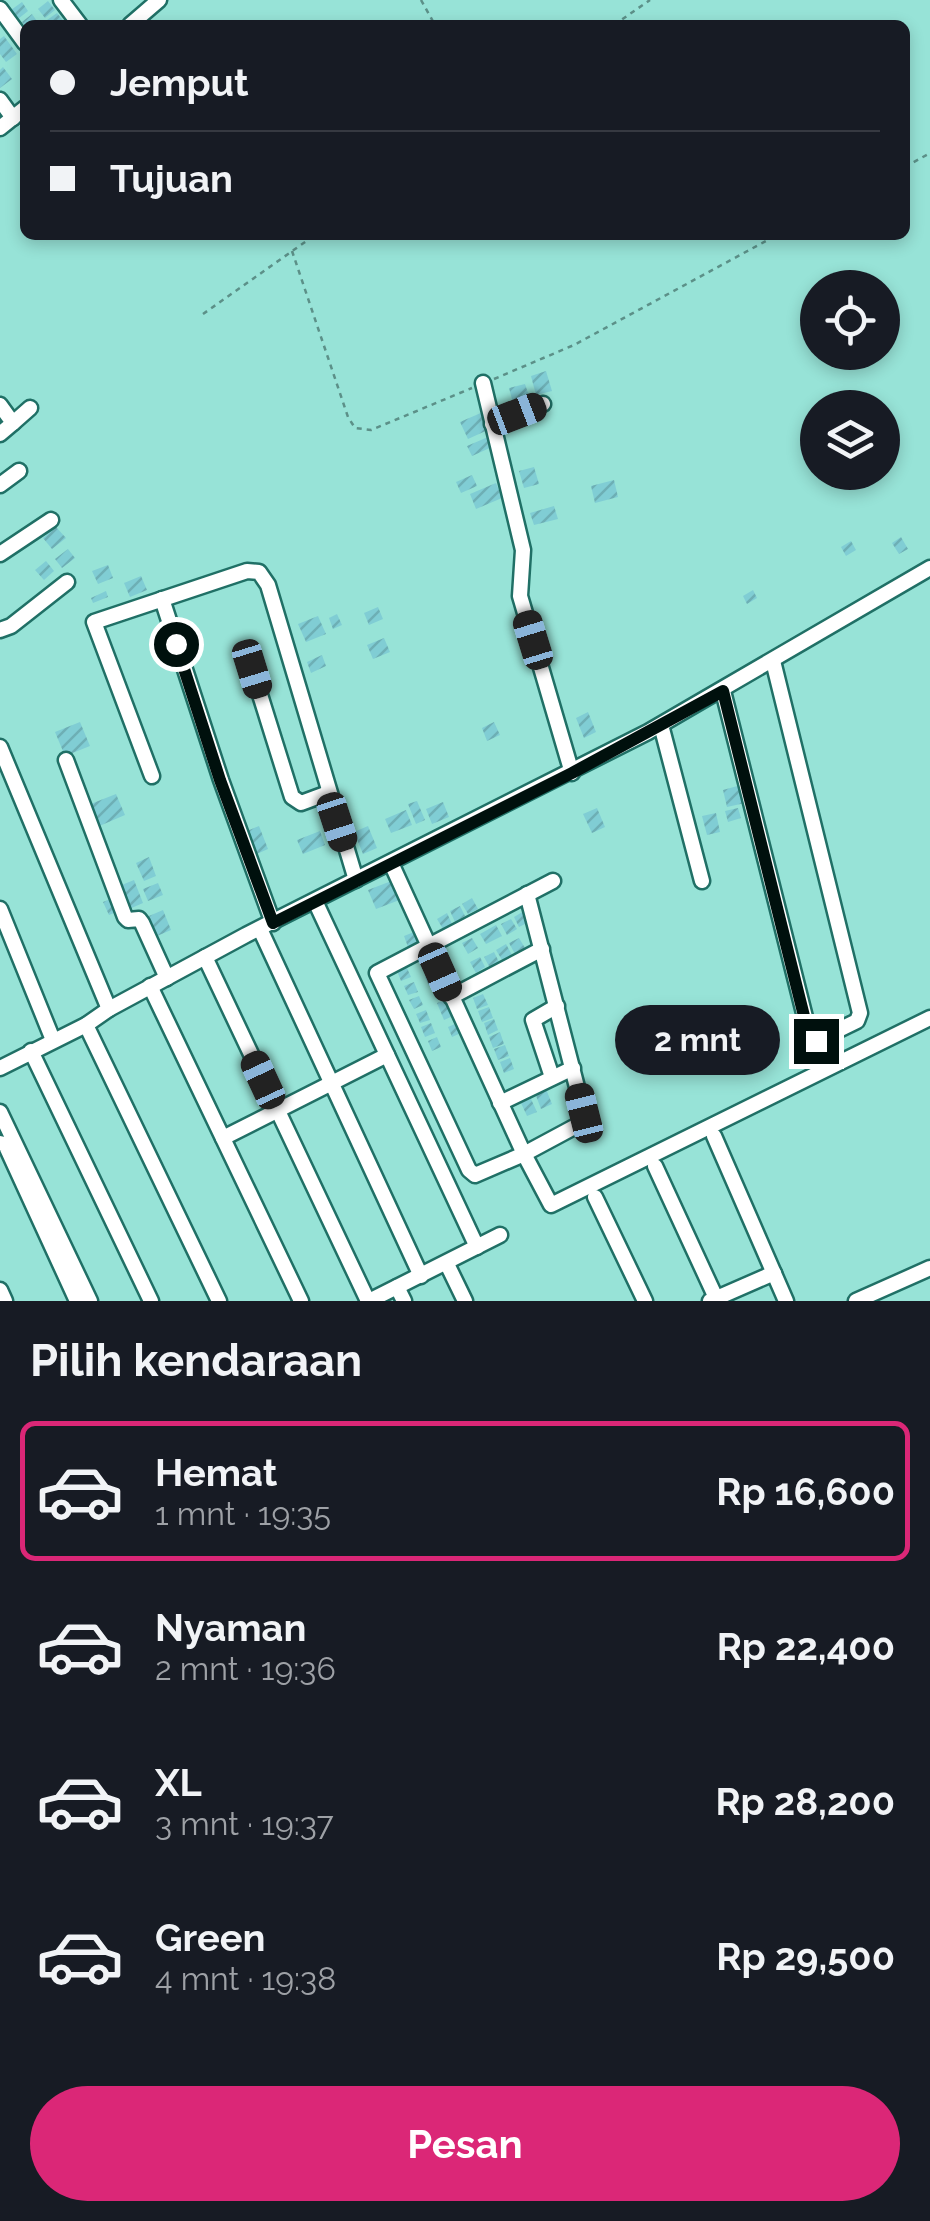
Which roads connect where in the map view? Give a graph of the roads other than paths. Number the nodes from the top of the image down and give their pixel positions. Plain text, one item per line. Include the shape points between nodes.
1 (61, 0) edge
2 (159, 0) edge
3 (142, 6) edge
4 (0, 9) edge
5 (76, 20) edge
6 (20, 36) edge
7 (0, 100) edge
8 (19, 113) edge
9 (0, 128) edge
10 (483, 384) road end
11 (543, 404) dead end
12 (0, 405) edge
13 (30, 408) dead end
14 (13, 423) junction
15 (492, 424) junction
16 (0, 434) edge
17 (19, 472) dead end
18 (0, 485) edge
19 (51, 520) dead end
20 (0, 554) edge
21 (930, 568) edge
22 (67, 582) dead end
23 (163, 604) junction
24 (0, 630) edge
25 (773, 661) junction
26 (252, 669) dead end
27 (723, 691) junction
28 (661, 724) junction
29 (0, 748) edge
30 (66, 760) dead end
31 (572, 773) junction
32 (152, 776) dead end
33 (328, 793) junction
34 (391, 863) junction
35 (356, 880) junction
36 (553, 881) dead end
37 (702, 881) dead end
38 (528, 894) junction
39 (315, 901) junction
40 (0, 909) edge
41 (266, 926) junction
42 (429, 946) junction
43 (542, 949) junction
44 (205, 957) junction
45 (377, 973) junction
46 (167, 978) junction
47 (362, 981) dead end
48 (150, 986) junction
49 (451, 997) junction
50 (557, 1006) junction
51 (109, 1008) junction
52 (930, 1018) edge
53 (86, 1025) junction
54 (53, 1040) junction
55 (32, 1051) junction
56 (386, 1055) junction
57 (0, 1068) edge
58 (572, 1068) junction
59 (552, 1077) junction
60 (332, 1082) junction
61 (500, 1103) junction
62 (277, 1110) junction
63 (0, 1112) edge
64 (714, 1136) dead end
65 (223, 1138) junction
66 (0, 1143) edge
67 (524, 1154) junction
68 (655, 1166) dead end
69 (595, 1198) dead end
70 (500, 1235) dead end
71 (476, 1247) junction
72 (447, 1264) junction
73 (930, 1268) edge
74 (774, 1273) junction
75 (421, 1276) junction
76 (0, 1290) edge
77 (401, 1294) edge
78 (712, 1300) edge
79 (5, 1301) edge
80 (77, 1301) edge
81 (90, 1301) edge
82 (151, 1301) edge
83 (219, 1301) edge
84 (300, 1301) edge
85 (368, 1301) edge
86 (465, 1301) edge
87 (645, 1301) edge
88 (786, 1301) edge
89 (856, 1301) edge

1 - 5 street
2 - 3 street
4 - 6 street
7 - 8 street
8 - 9 street
10 - 15 street
11 - 15 street
12 - 14 street
13 - 14 street
14 - 16 street
15 - 31 street via 524,560 520,596
17 - 18 street
19 - 20 street
21 - 25 street
22 - 24 street
23 - 32 street via 94,622
23 - 33 street via 248,571 264,577
23 - 41 street
25 - 27 street
25 - 27 street via 860,1013 816,1041 808,1032
26 - 33 street via 292,797 301,803
27 - 28 street
28 - 31 street
28 - 37 street
29 - 51 street
30 - 46 street via 125,917 142,923
31 - 34 street
33 - 35 street
34 - 35 street
34 - 42 street
35 - 39 street
36 - 38 street
38 - 42 street
38 - 43 street
39 - 41 street
39 - 56 street
40 - 54 street
41 - 44 street
41 - 60 street
42 - 45 street
42 - 49 street
43 - 49 street
43 - 50 street
44 - 46 street
44 - 62 street
45 - 47 street
45 - 67 street via 468,1170 480,1174
46 - 48 street
48 - 51 street
48 - 65 street
49 - 61 street
50 - 58 street
50 - 59 street via 533,1020
51 - 53 street
52 - 67 street via 551,1205
53 - 54 street
53 - 83 street
54 - 55 street
55 - 57 street
55 - 82 street
56 - 60 street
56 - 71 street
58 - 59 street
58 - 67 street via 583,1122
59 - 61 street
60 - 62 street
60 - 75 street
61 - 67 street
62 - 65 street
62 - 85 street
63 - 81 street
64 - 74 street
65 - 84 street
66 - 80 street
68 - 78 street
69 - 87 street
70 - 71 street
71 - 72 street
72 - 75 street
72 - 86 street
73 - 89 street
74 - 78 street
74 - 88 street
75 - 77 street
76 - 79 street
77 - 85 street

